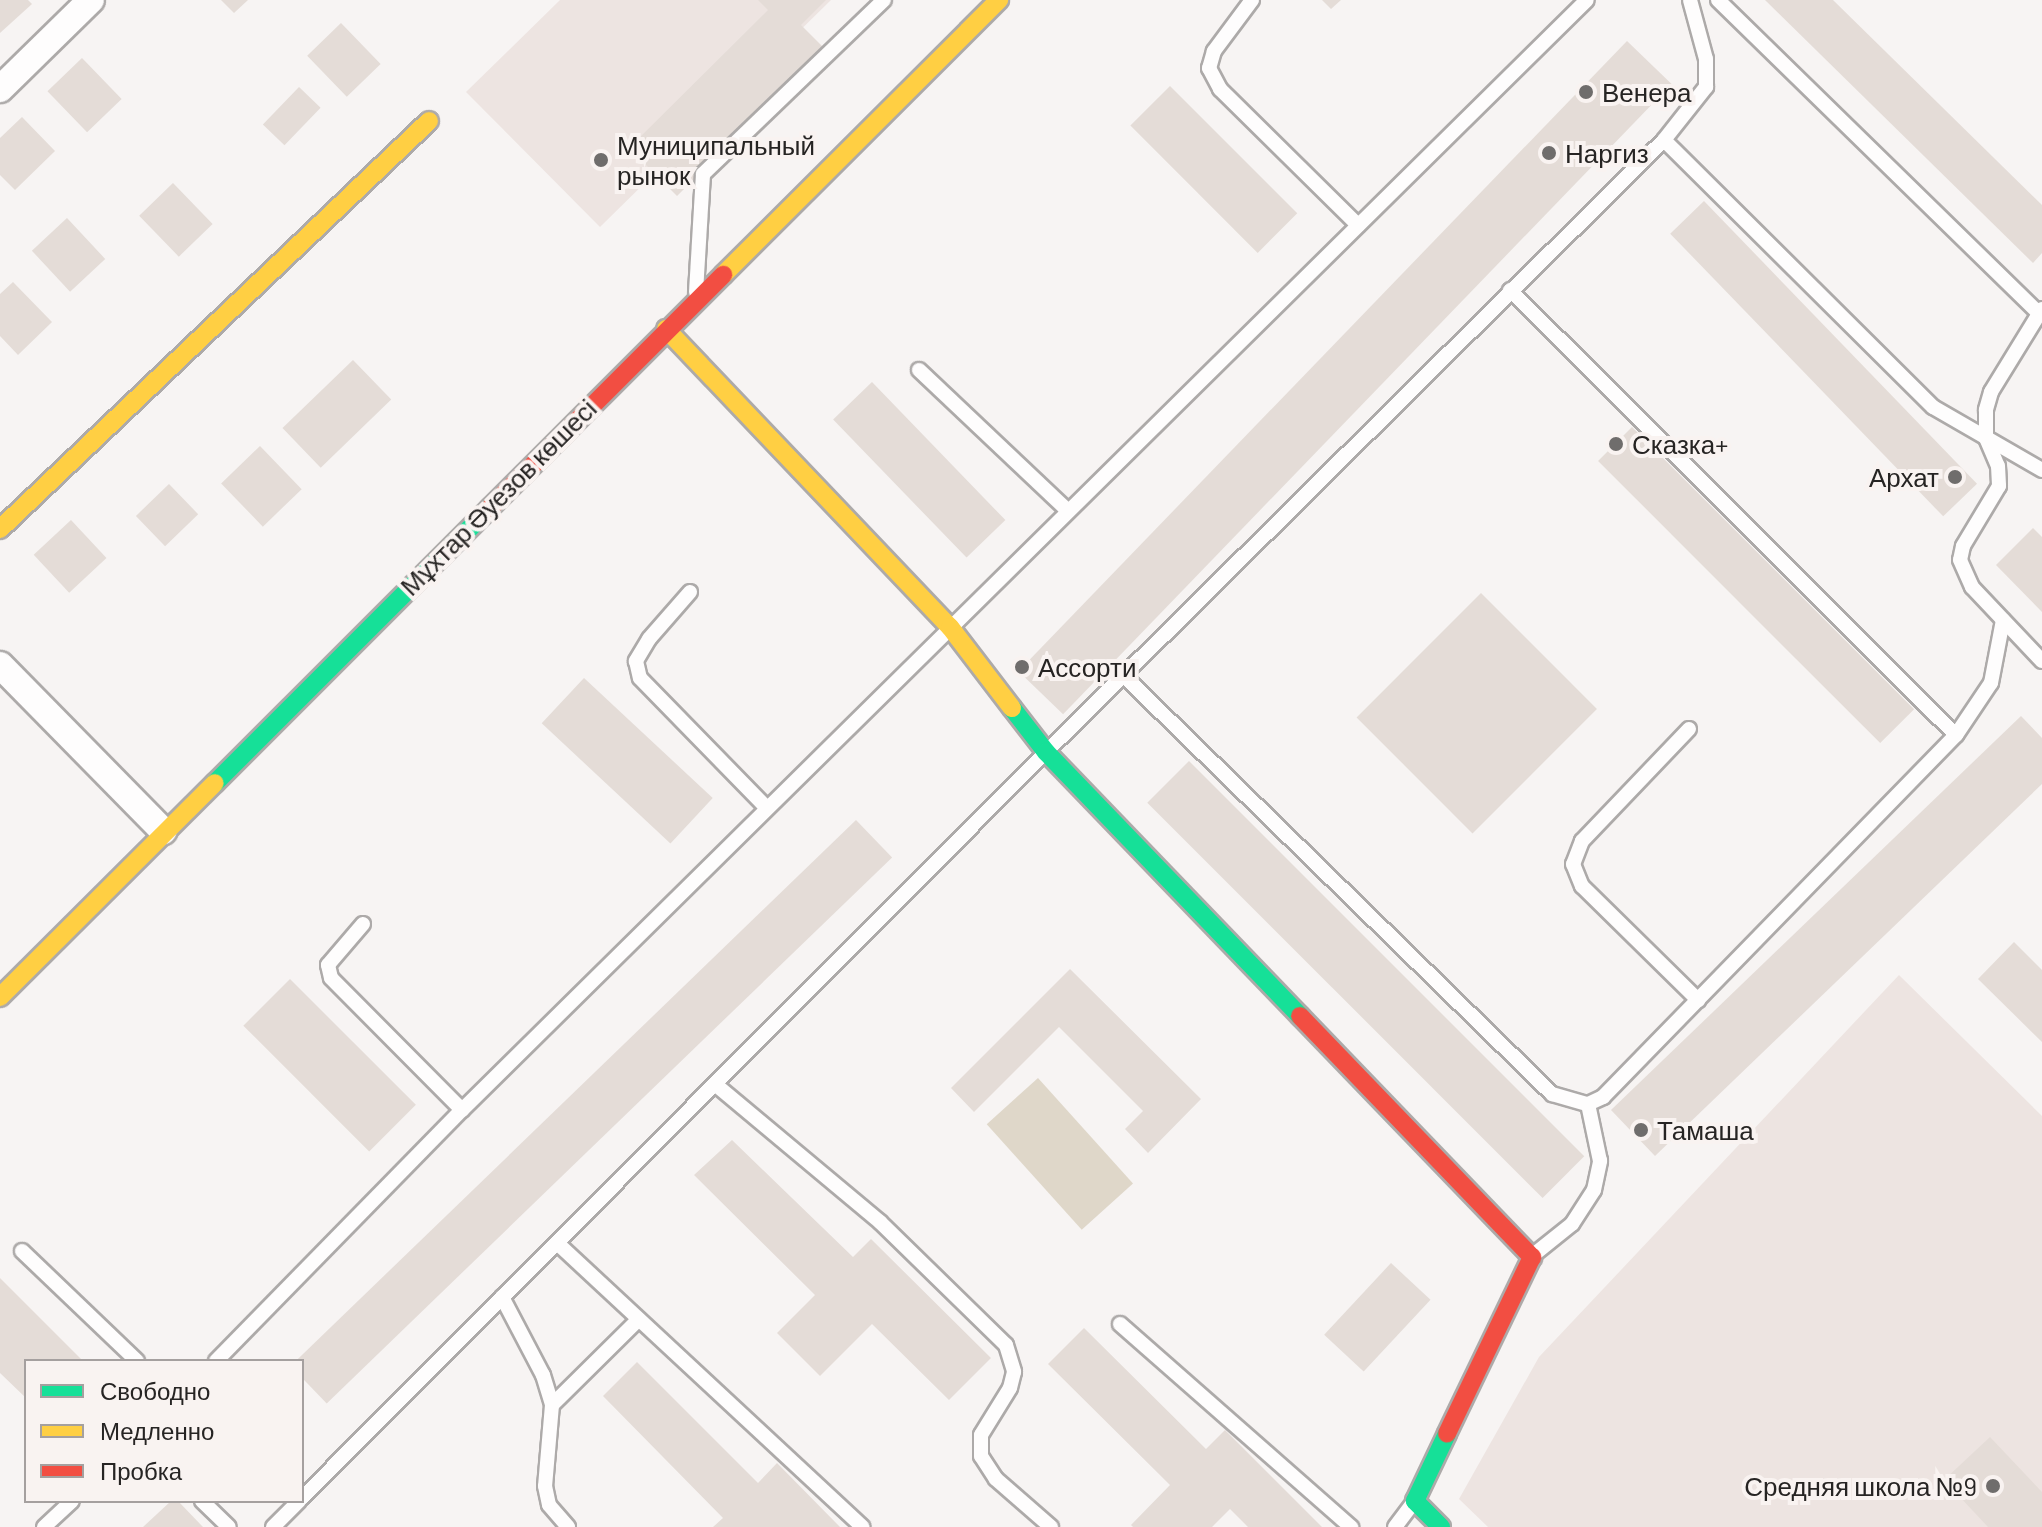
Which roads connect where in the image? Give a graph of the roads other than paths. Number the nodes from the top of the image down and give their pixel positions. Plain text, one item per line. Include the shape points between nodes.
1 (91, 0) edge
2 (884, 0) edge
3 (999, 0) edge
4 (1252, 0) edge
5 (1587, 0) edge
6 (1690, 0) edge
7 (1718, 0) edge
8 (0, 89) edge
9 (429, 121) dead end
10 (1664, 140) junction
11 (1358, 225) junction
12 (1510, 290) junction
13 (695, 301) junction
14 (2041, 311) edge
15 (666, 329) junction
16 (919, 370) dead end
17 (1986, 438) junction
18 (2042, 470) edge
19 (1068, 511) junction
20 (0, 529) edge
21 (690, 592) dead end
22 (2003, 620) junction
23 (950, 627) junction
24 (2042, 661) edge
25 (0, 665) edge
26 (1123, 675) junction
27 (1689, 729) dead end
28 (1956, 735) junction
29 (1046, 752) junction
30 (767, 808) junction
31 (163, 831) junction
32 (363, 924) dead end
33 (0, 997) edge
34 (1698, 1000) junction
35 (715, 1084) junction
36 (1588, 1104) junction
37 (462, 1110) junction
38 (557, 1243) junction
39 (22, 1251) dead end
40 (1532, 1257) junction
41 (502, 1297) junction
42 (639, 1319) junction
43 (1120, 1324) dead end
44 (135, 1359) edge
45 (218, 1359) edge
46 (552, 1405) junction
47 (304, 1495) edge
48 (1415, 1501) junction
49 (70, 1503) edge
50 (204, 1503) edge
51 (296, 1503) edge
52 (44, 1527) edge
53 (229, 1527) edge
54 (273, 1527) edge
55 (568, 1527) edge
56 (863, 1527) edge
57 (1051, 1527) edge
58 (1351, 1527) edge
59 (1395, 1527) edge
60 (1441, 1527) edge

1 - 8 street
2 - 13 lane via 703,174
3 - 13 street, Мұхтар Әуезов көшесі
4 - 11 lane via 1214,51 1209,68 1220,89
5 - 11 lane
6 - 10 lane via 1706,59 1706,87
7 - 14 lane
9 - 20 street
10 - 12 lane
10 - 17 lane via 1933,407
11 - 19 lane
12 - 26 lane
12 - 28 lane
13 - 15 street, Мұхтар Әуезов көшесі
14 - 17 lane via 1991,392
15 - 23 street
15 - 31 street, Мұхтар Әуезов көшесі
16 - 19 lane
17 - 18 lane
17 - 22 lane via 1998,466 1999,486 1960,560 1972,587
19 - 23 lane
21 - 30 lane via 636,661 640,678
22 - 24 lane
22 - 28 lane via 1991,683
23 - 29 street
23 - 30 lane
25 - 31 street
26 - 29 lane
26 - 36 lane via 1552,1094
27 - 34 lane via 1582,841 1573,864 1582,886
28 - 34 lane
29 - 35 lane
29 - 40 street
30 - 37 lane
31 - 33 street, Мұхтар Әуезов көшесі
32 - 37 lane via 328,965 331,978
34 - 36 lane via 1603,1097
35 - 38 lane
35 - 57 lane via 880,1222 1006,1345 1014,1372 981,1435 981,1456 996,1479
36 - 40 lane via 1600,1161 1594,1190 1572,1224
37 - 45 lane
38 - 41 lane
38 - 42 lane
39 - 44 lane
40 - 48 street
41 - 46 lane via 543,1375
41 - 47 lane
42 - 46 lane
42 - 56 lane
43 - 58 lane
46 - 55 lane via 545,1486 549,1505
48 - 59 lane
48 - 60 street
49 - 52 lane
50 - 53 lane
51 - 54 lane

